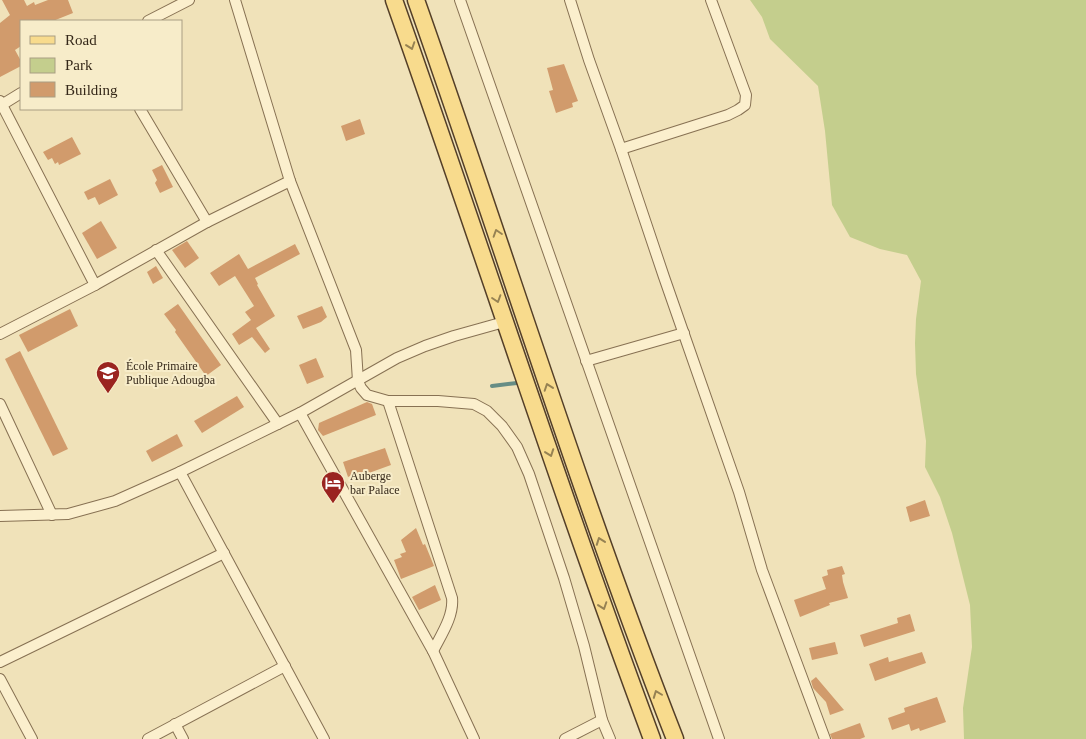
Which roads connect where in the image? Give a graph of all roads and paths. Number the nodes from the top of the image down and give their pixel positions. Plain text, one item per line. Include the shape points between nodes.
1 (189, 0) edge
2 (234, 0) edge
3 (394, 0) edge
4 (416, 0) edge
5 (460, 0) edge
6 (570, 0) edge
7 (711, 0) edge
8 (150, 20) edge
9 (20, 94) edge
10 (1, 104) edge
11 (141, 110) edge
12 (621, 149) junction
13 (290, 181) junction
14 (206, 222) junction
15 (156, 250) junction
16 (95, 285) junction
17 (504, 322) junction
18 (684, 333) junction
19 (0, 334) edge
20 (586, 362) junction
21 (358, 381) junction
22 (388, 401) junction
23 (0, 404) edge
24 (300, 414) junction
25 (278, 424) junction
26 (180, 472) junction
27 (52, 515) junction
28 (0, 516) edge
29 (224, 553) junction
30 (433, 651) junction
31 (0, 662) edge
32 (285, 666) junction
33 (0, 679) edge
34 (602, 720) junction
35 (175, 724) junction
36 (32, 739) edge
37 (148, 739) edge
38 (183, 739) edge
39 (324, 739) edge
40 (474, 739) edge
41 (564, 739) edge
42 (610, 739) edge
43 (652, 739) edge
44 (675, 739) edge
45 (719, 739) edge
46 (825, 739) edge

1 - 8 street
2 - 13 street
3 -> 17 main road
44 -> 4 main road via 600,539
5 - 20 street
6 - 12 street
7 - 12 street via 746,95 745,105 728,115
9 - 10 street
10 - 16 street
11 - 14 street
12 - 18 street
13 - 14 street
13 - 21 street via 356,350
14 - 15 street
15 - 16 street
15 - 25 street
16 - 19 street
17 - 21 street via 425,346
17 -> 43 main road
18 - 20 street
18 - 46 street via 739,492 762,570
20 - 45 street
21 - 22 street via 367,395
21 - 24 street
22 - 30 street via 452,598 450,615
22 - 34 street via 474,404 502,426 517,447 564,578
23 - 27 street
24 - 25 street
24 - 30 street
25 - 26 street
26 - 27 street via 115,501
26 - 29 street
27 - 28 street
29 - 31 street
29 - 32 street
30 - 40 street
32 - 35 street
32 - 39 street
33 - 36 street
34 - 41 street
34 - 42 street
35 - 37 street
35 - 38 street

